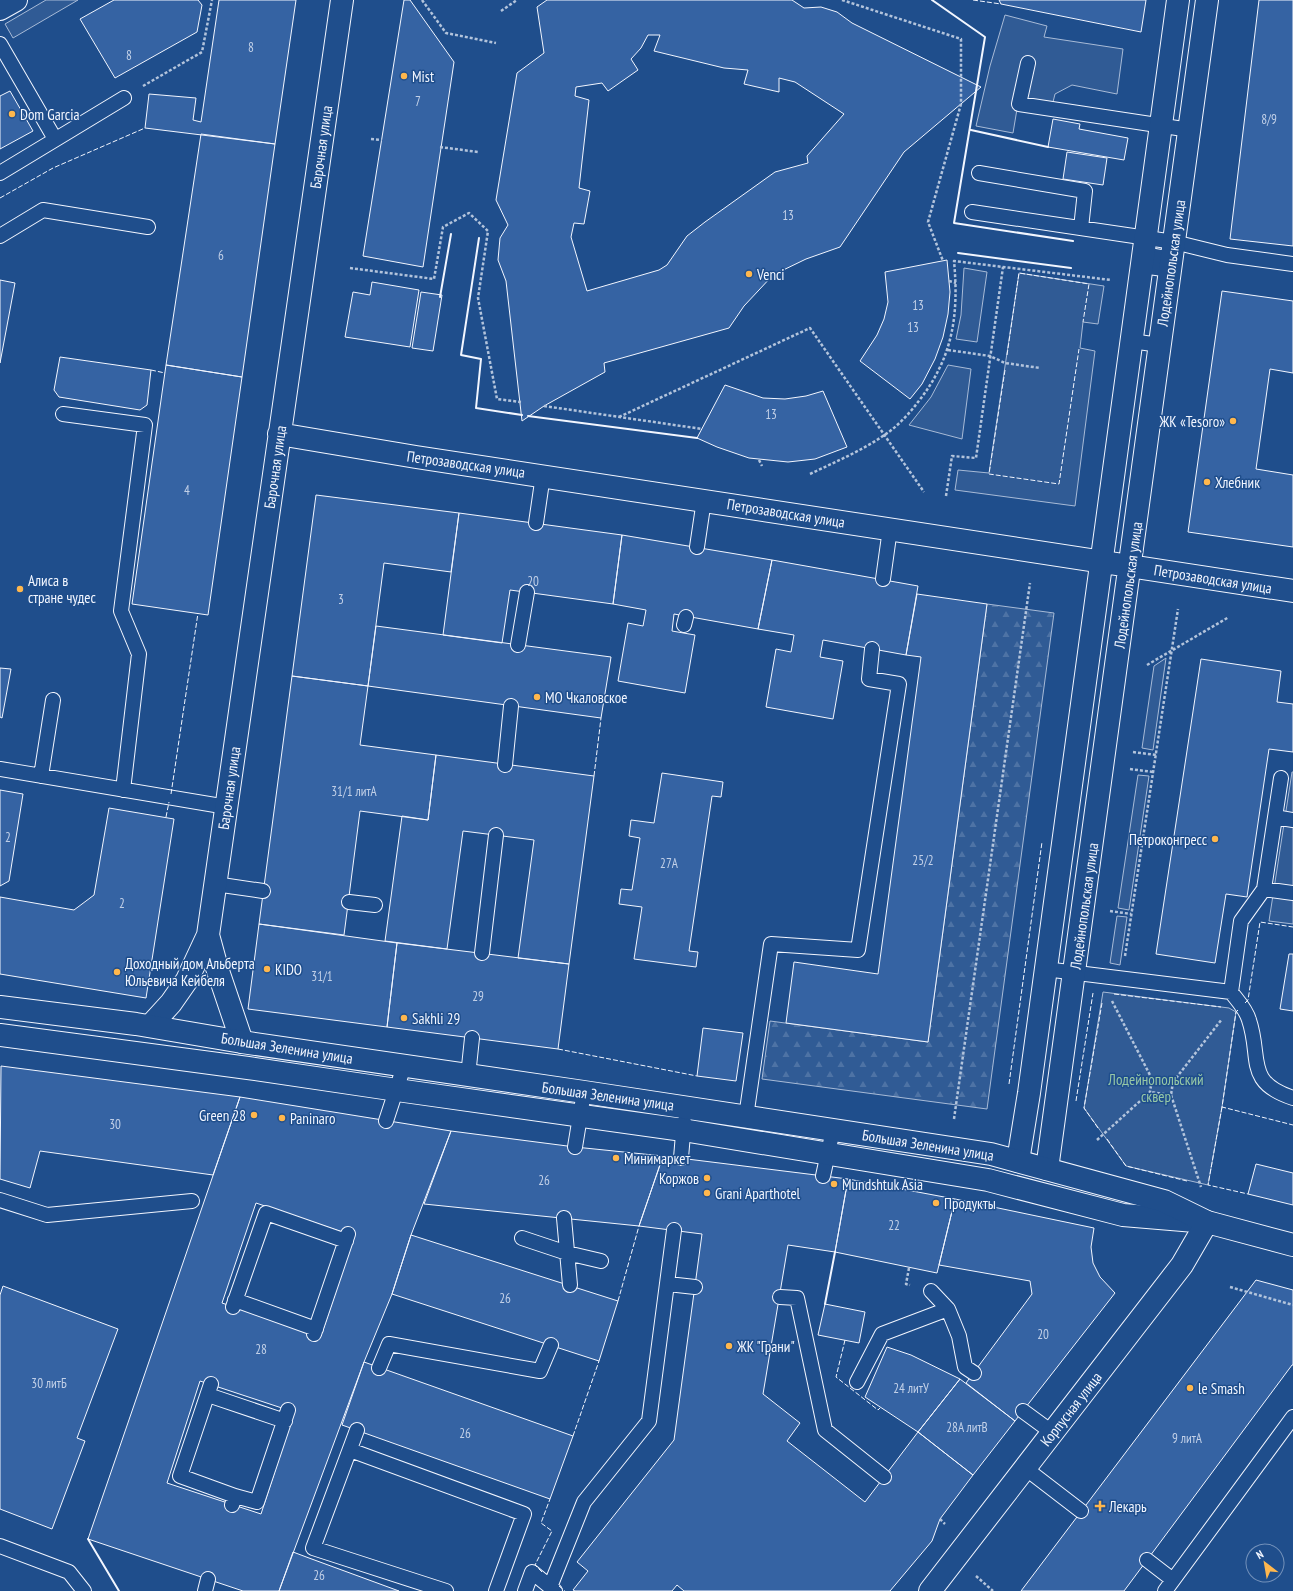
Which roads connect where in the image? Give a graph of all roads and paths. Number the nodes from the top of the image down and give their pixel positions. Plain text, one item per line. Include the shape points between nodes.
1 (16, 0) edge
2 (212, 0) edge
3 (342, 0) edge
4 (422, 0) edge
5 (516, 0) edge
6 (842, 0) edge
7 (1178, 0) edge
8 (1207, 0) edge
9 (0, 9) edge
10 (501, 11) dead end
11 (496, 43) dead end
12 (0, 44) edge
13 (1028, 63) dead end
14 (124, 98) joint
15 (1161, 125) junction
16 (1190, 130) junction
17 (55, 139) junction
18 (370, 139) dead end
19 (382, 140) dead end
20 (440, 147) dead end
21 (478, 152) dead end
22 (0, 173) edge
23 (979, 173) dead end
24 (972, 212) dead end
25 (148, 227) dead end
26 (1081, 228) junction
27 (0, 236) edge
28 (1143, 252) junction
29 (1172, 257) junction
30 (943, 261) dead end
31 (1293, 264) edge
32 (1003, 266) junction
33 (350, 268) dead end
34 (1111, 280) dead end
35 (949, 282) dead end
36 (956, 282) junction
37 (1131, 341) junction
38 (1160, 345) junction
39 (948, 350) junction
40 (990, 356) junction
41 (1040, 368) dead end
42 (521, 402) dead end
43 (544, 406) dead end
44 (63, 414) dead end
45 (619, 417) junction
46 (702, 429) dead end
47 (280, 434) junction
48 (885, 435) junction
49 (759, 460) dead end
50 (762, 466) dead end
51 (810, 474) dead end
52 (543, 475) junction
53 (924, 492) dead end
54 (946, 496) dead end
55 (704, 500) junction
56 (536, 523) dead end
57 (890, 529) junction
58 (697, 547) dead end
59 (1101, 561) junction
60 (1130, 566) junction
61 (883, 579) dead end
62 (1030, 583) dead end
63 (1293, 591) edge
64 (527, 592) dead end
65 (1178, 609) dead end
66 (1229, 617) dead end
67 (518, 645) dead end
68 (872, 649) dead end
69 (1172, 651) junction
70 (1147, 665) dead end
71 (53, 700) dead end
72 (511, 706) dead end
73 (1133, 752) dead end
74 (1156, 755) junction
75 (505, 765) dead end
76 (0, 769) edge
77 (1130, 769) dead end
78 (1153, 772) junction
79 (41, 776) junction
80 (1281, 778) dead end
81 (123, 790) junction
82 (227, 807) junction
83 (1275, 818) junction
84 (1293, 820) edge
85 (496, 835) dead end
86 (215, 884) junction
87 (1264, 889) junction
88 (263, 891) dead end
89 (1293, 893) edge
90 (348, 902) dead end
91 (375, 905) dead end
92 (1109, 911) dead end
93 (1131, 914) junction
94 (208, 935) junction
95 (482, 953) dead end
96 (1045, 969) junction
97 (1075, 972) junction
98 (1100, 975) junction
99 (1122, 978) junction
100 (1231, 992) junction
101 (0, 1007) edge
102 (150, 1026) junction
103 (0, 1036) edge
104 (472, 1038) dead end
105 (242, 1042) junction
106 (404, 1066) junction
107 (468, 1076) junction
108 (1152, 1079) junction
109 (1173, 1082) junction
110 (397, 1090) junction
111 (584, 1092) junction
112 (1150, 1092) junction
113 (1171, 1095) junction
114 (1293, 1098) edge
115 (685, 1107) junction
116 (579, 1116) junction
117 (746, 1117) junction
118 (954, 1119) dead end
119 (386, 1121) dead end
120 (683, 1130) junction
121 (833, 1130) junction
122 (1096, 1140) dead end
123 (575, 1147) dead end
124 (827, 1154) junction
125 (680, 1158) dead end
126 (1018, 1161) junction
127 (1047, 1169) junction
128 (823, 1176) dead end
129 (1200, 1184) dead end
130 (0, 1200) edge
131 (192, 1201) dead end
132 (564, 1218) dead end
133 (1207, 1222) junction
134 (674, 1230) dead end
135 (522, 1238) dead end
136 (1293, 1245) edge
137 (567, 1253) junction
138 (600, 1261) dead end
139 (668, 1284) junction
140 (570, 1285) dead end
141 (695, 1287) dead end
142 (1230, 1287) dead end
143 (931, 1291) dead end
144 (780, 1297) dead end
145 (1293, 1305) edge
146 (948, 1309) junction
147 (315, 1331) joint
148 (551, 1345) dead end
149 (380, 1368) dead end
150 (974, 1373) dead end
151 (857, 1382) dead end
152 (1023, 1411) dead end
153 (1293, 1417) edge
154 (357, 1430) dead end
155 (1053, 1433) junction
156 (350, 1450) junction
157 (1025, 1468) junction
158 (884, 1477) dead end
159 (233, 1500) joint
160 (1082, 1511) dead end
161 (940, 1519) dead end
162 (946, 1524) dead end
163 (0, 1546) edge
164 (1147, 1560) dead end
165 (977, 1577) dead end
166 (1173, 1580) junction
167 (553, 1589) edge
168 (84, 1591) edge
169 (446, 1591) edge
170 (496, 1591) edge
171 (525, 1591) edge
172 (930, 1591) edge
173 (993, 1591) edge
174 (1165, 1591) edge

1 - 9 street
2 - 14 path via 202,52
3 - 47 street, Барочная улица
4 - 11 path via 446,32
5 - 10 path
6 - 30 path via 961,39 961,104 928,222
7 - 15 street, Лодейнопольская улица
8 - 16 street, Лодейнопольская улица
12 - 17 lane
13 - 15 lane via 1019,104
14 - 17 lane
15 - 16 lane
15 - 28 street, Лодейнопольская улица
16 - 29 street, Лодейнопольская улица
17 - 22 lane
18 - 19 path
20 - 21 path
23 - 26 lane via 1085,190
24 - 26 lane
25 - 27 lane via 43,210
26 - 28 lane
28 - 29 lane
28 - 29 lane
28 - 37 street, Лодейнопольская улица
29 - 31 lane via 1227,255
29 - 38 street, Лодейнопольская улица
32 - 34 path
32 - 36 path via 954,261
32 - 40 path
33 - 42 path via 434,279 443,226 469,213 488,231 478,298 497,399
35 - 36 path
36 - 39 path via 955,316
37 - 38 lane
37 - 59 street, Лодейнопольская улица
38 - 60 street, Лодейнопольская улица
39 - 40 path
39 - 48 path via 926,392 909,413
40 - 41 path via 1005,363
40 - 54 path via 976,458 952,456
43 - 45 path
44 - 81 lane via 145,425 121,611 139,654
45 - 46 path
45 - 48 path via 810,328
47 - 52 street, Петрозаводская улица
47 - 82 street, Барочная улица
48 - 51 path
48 - 53 path
49 - 50 path
52 - 55 street, Петрозаводская улица
52 - 56 lane
55 - 57 street, Петрозаводская улица
55 - 58 lane
57 - 59 street, Петрозаводская улица
57 - 61 lane
59 - 60 street, Петрозаводская улица
59 - 96 street, Лодейнопольская улица
60 - 63 street, Петрозаводская улица
60 - 97 street, Лодейнопольская улица
62 - 118 path
64 - 67 lane
65 - 69 path
66 - 69 path
68 - 117 lane via 869,679 899,684 858,950 771,944
69 - 70 path
69 - 74 path
71 - 79 lane
72 - 75 lane
73 - 74 path
74 - 78 path
76 - 79 lane
77 - 78 path
78 - 93 path
79 - 81 lane
80 - 83 lane
81 - 82 lane
82 - 86 street, Барочная улица
83 - 84 lane
83 - 87 lane
85 - 95 lane
86 - 88 lane
86 - 94 street, Барочная улица
87 - 89 lane
87 - 100 lane via 1241,922
90 - 91 lane
92 - 93 path
93 - 99 path
94 - 102 street, Барочная улица via 187,980 172,1003
94 - 105 street, Барочная улица
96 - 97 lane
96 - 126 street, Лодейнопольская улица
97 - 98 lane
97 - 127 street, Лодейнопольская улица
98 - 99 lane
98 - 108 path
99 - 100 lane
100 - 109 path via 1228,1012
100 - 114 lane via 1249,1018 1257,1068 1262,1079 1270,1089
101 - 102 street, Большая Зеленина улица
102 - 105 street, Большая Зеленина улица
103 - 110 street, Большая Зеленина улица
104 - 107 lane
105 - 106 street, Большая Зеленина улица
106 - 107 street, Большая Зеленина улица
106 - 110 lane
107 - 111 street, Большая Зеленина улица
108 - 109 path
108 - 112 path
109 - 113 path
110 - 116 street, Большая Зеленина улица
110 - 119 lane
111 - 115 street, Большая Зеленина улица
111 - 116 lane
112 - 113 path
112 - 122 path
113 - 129 path
115 - 117 street, Большая Зеленина улица
115 - 120 lane
116 - 120 street, Большая Зеленина улица
116 - 123 lane
117 - 121 street, Большая Зеленина улица
120 - 124 street, Большая Зеленина улица
120 - 125 lane
121 - 124 lane
121 - 126 street, Большая Зеленина улица via 991,1154
124 - 128 lane
124 - 133 street, Большая Зеленина улица via 988,1180 1123,1215
126 - 127 street, Большая Зеленина улица
127 - 133 street, Большая Зеленина улица via 1164,1201
130 - 131 lane via 47,1215
132 - 137 lane
133 - 136 street, Большая Зеленина улица
133 - 155 street, Корпусная улица via 1182,1265
134 - 139 lane
135 - 137 lane
137 - 138 lane
137 - 140 lane
139 - 141 lane
139 - 167 lane via 648,1421 584,1502
142 - 145 path
143 - 146 lane
144 - 158 lane via 797,1298 825,1430
146 - 150 lane via 959,1336 965,1367
146 - 151 lane via 882,1334
147 - 147 lane via 234,1304 266,1213 347,1237
148 - 149 lane via 540,1371 389,1344
152 - 155 lane
153 - 166 lane
154 - 156 lane
155 - 157 street, Корпусная улица
156 - 169 lane via 311,1553
156 - 170 lane via 524,1514
157 - 160 lane
157 - 172 street, Корпусная улица
159 - 159 lane via 180,1476 209,1390 286,1415 257,1502
161 - 162 path
163 - 168 lane via 69,1572
164 - 166 lane
165 - 173 path
166 - 174 lane
167 - 171 lane via 532,1572

